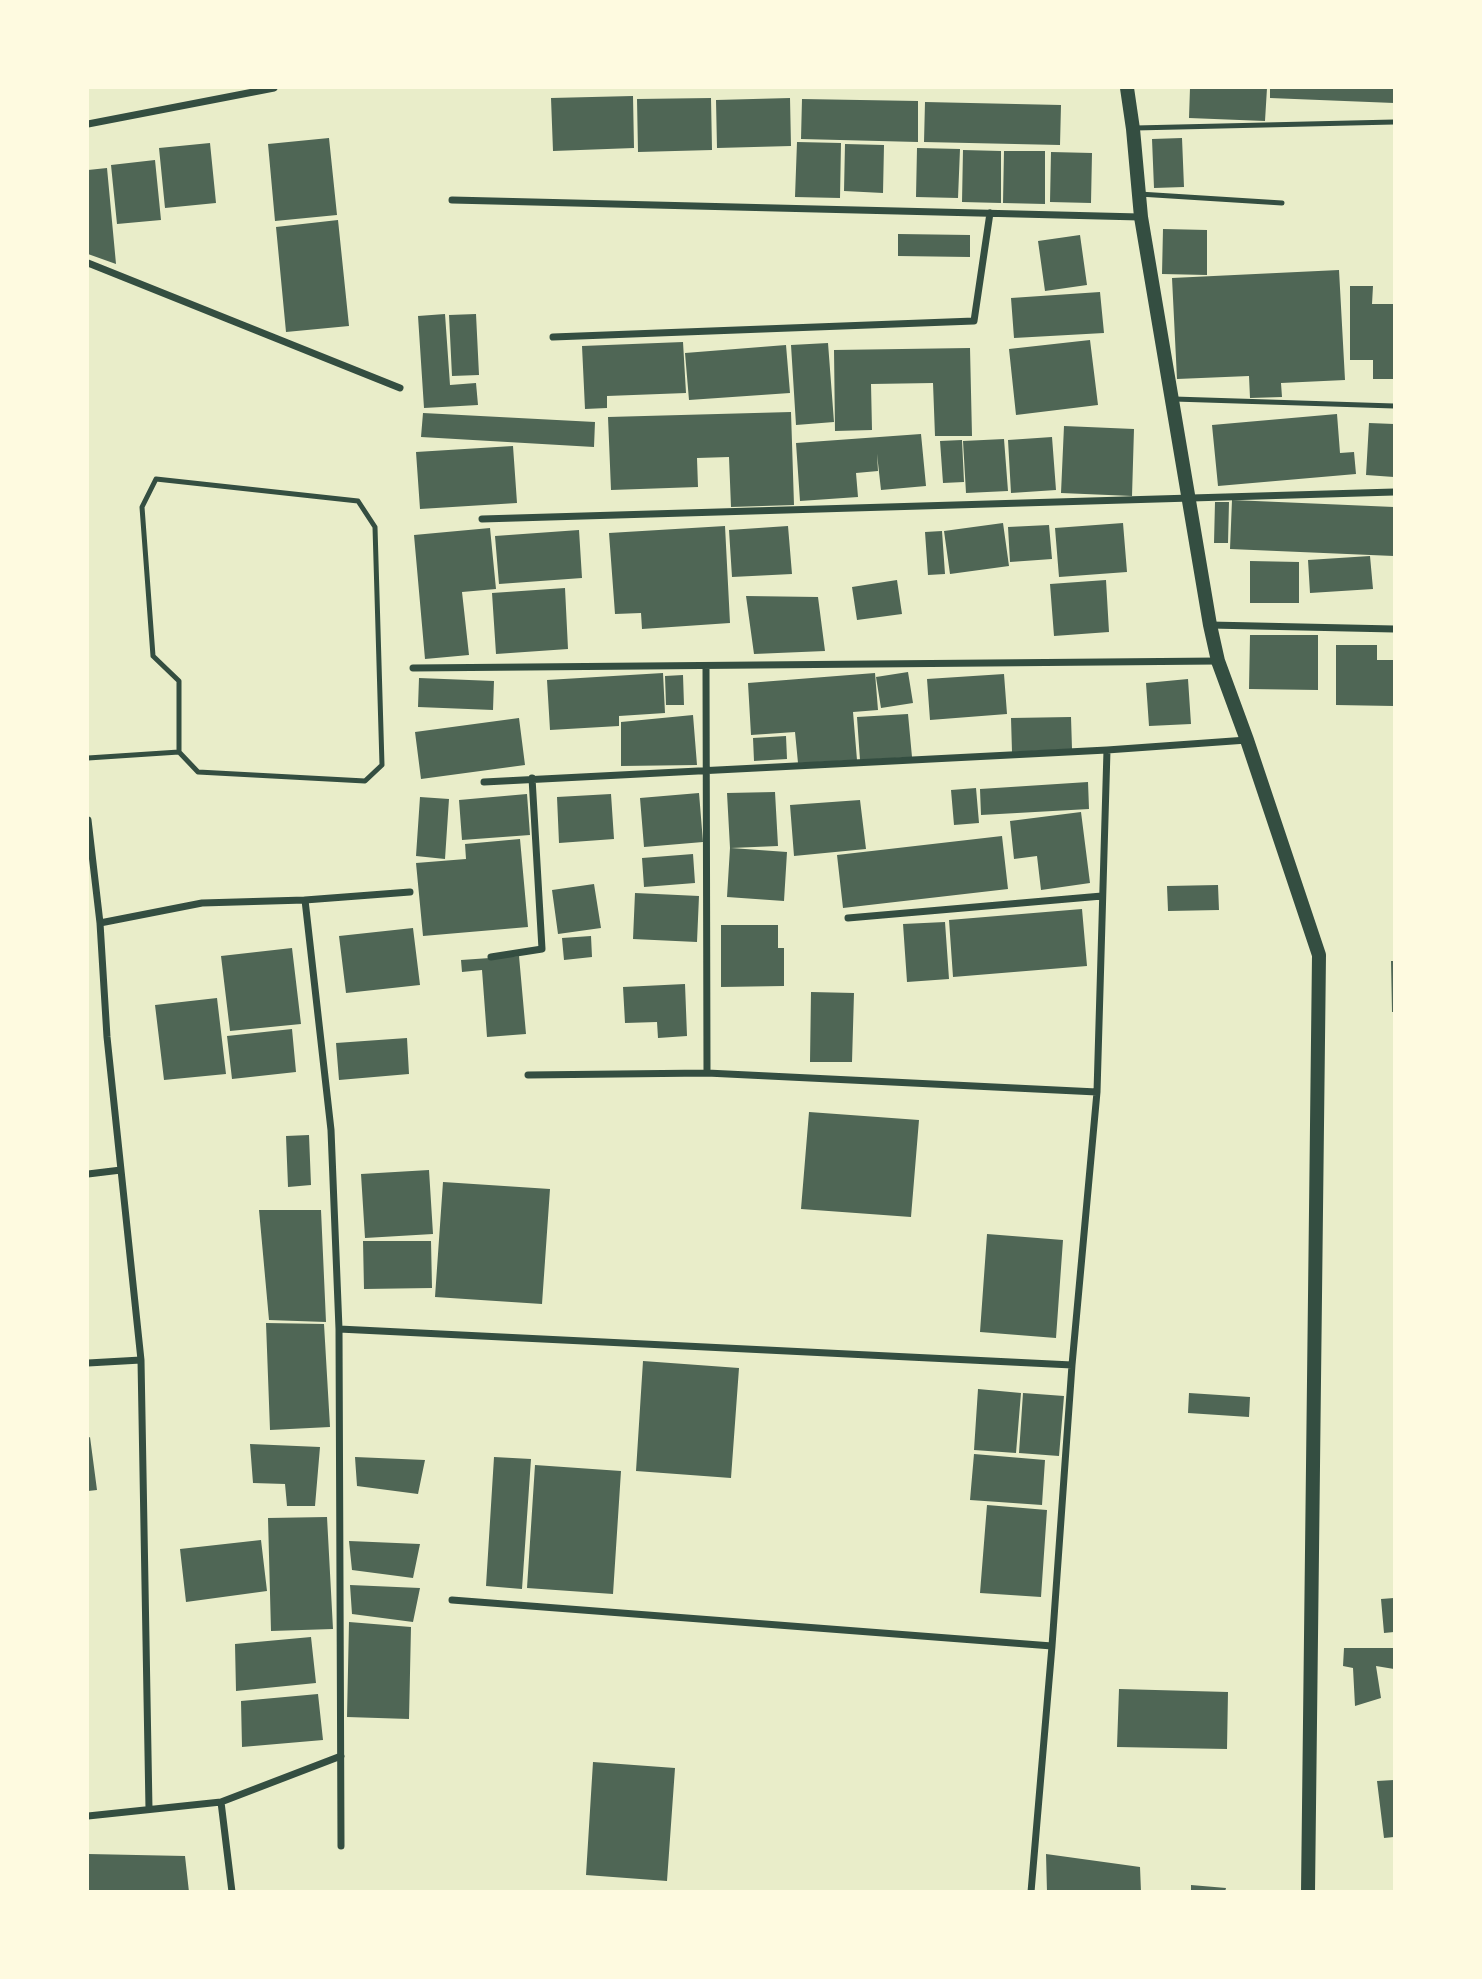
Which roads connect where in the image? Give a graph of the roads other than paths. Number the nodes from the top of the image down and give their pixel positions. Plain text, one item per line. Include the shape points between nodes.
1 (274, 88) edge
2 (1127, 88) edge
3 (1395, 122) edge
4 (88, 124) edge
5 (1133, 128) junction
6 (1138, 194) junction
7 (452, 200) dead end
8 (1282, 202) dead end
9 (990, 213) junction
10 (1141, 217) junction
11 (88, 263) edge
12 (553, 337) dead end
13 (400, 388) dead end
14 (1171, 399) junction
15 (1395, 405) edge
16 (1395, 492) edge
17 (1187, 498) junction
18 (482, 519) dead end
19 (1210, 625) junction
20 (1395, 629) edge
21 (1218, 661) junction
22 (706, 667) junction
23 (413, 668) dead end
24 (1248, 740) junction
25 (1107, 750) junction
26 (179, 752) junction
27 (88, 758) edge
28 (708, 770) junction
29 (532, 778) junction
30 (484, 782) dead end
31 (88, 820) edge
32 (410, 892) dead end
33 (1102, 896) junction
34 (305, 900) junction
35 (848, 918) dead end
36 (100, 923) junction
37 (491, 957) dead end
38 (707, 1073) junction
39 (528, 1075) dead end
40 (1097, 1092) junction
41 (121, 1170) junction
42 (88, 1174) edge
43 (339, 1329) junction
44 (141, 1360) junction
45 (88, 1363) edge
46 (1072, 1365) junction
47 (452, 1600) dead end
48 (1052, 1646) junction
49 (341, 1756) junction
50 (221, 1802) junction
51 (149, 1810) junction
52 (88, 1816) edge
53 (341, 1846) dead end
54 (232, 1892) edge
55 (1031, 1892) edge
56 (1308, 1892) edge

1 - 4 street
2 - 5 main road
3 - 5 lane
5 - 6 main road
6 - 8 lane
6 - 10 main road
7 - 9 street
9 - 10 street
9 - 12 street via 974,321
10 - 14 main road
11 - 13 street
14 - 15 lane
14 - 17 main road
16 - 17 street
17 - 18 street
17 - 19 main road
19 - 20 street
19 - 21 main road
21 - 22 street
21 - 24 main road
22 - 23 street
22 - 28 street
24 - 25 street
24 - 56 main road via 1319,955
25 - 28 street
25 - 33 street
26 - 26 lane via 198,772 365,780 382,765 375,527 358,501 156,479 142,507 153,656 178,681
26 - 27 lane
28 - 29 street
28 - 38 street
29 - 30 street
29 - 37 street via 542,949
31 - 36 street
32 - 34 street
33 - 35 street
33 - 40 street
34 - 36 street via 202,903
34 - 43 street via 331,1130
36 - 41 street
38 - 39 street
38 - 40 street
40 - 46 street
41 - 42 street
41 - 44 street
43 - 46 street
43 - 49 street
44 - 45 street
44 - 51 street
46 - 48 street
47 - 48 street
48 - 55 street
49 - 50 street
49 - 53 street
50 - 51 street
50 - 54 street
51 - 52 street

